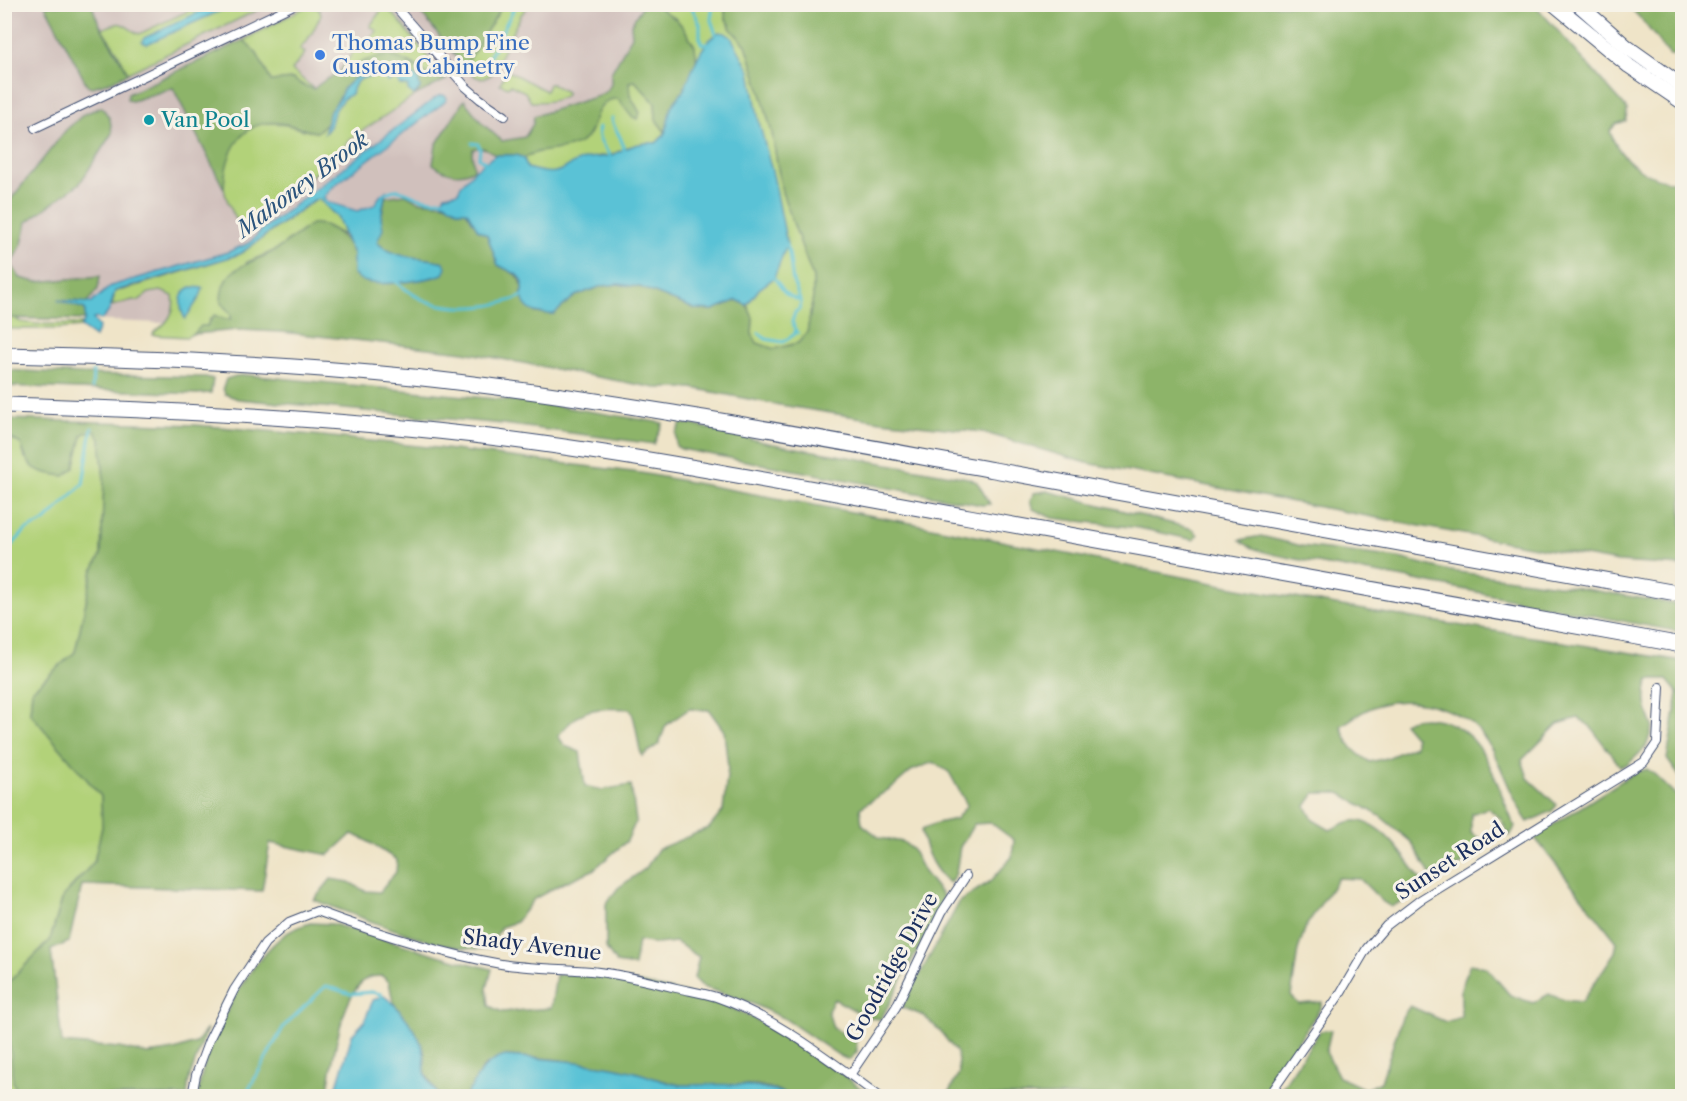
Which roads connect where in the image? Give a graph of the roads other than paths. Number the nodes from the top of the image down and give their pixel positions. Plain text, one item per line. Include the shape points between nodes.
1 (296, 4) edge
2 (393, 4) edge
3 (1554, 4) edge
4 (1578, 4) edge
5 (1683, 87) edge
6 (1683, 102) edge
7 (505, 116) dead end
8 (35, 128) dead end
9 (4, 355) edge
10 (4, 405) edge
11 (1683, 594) edge
12 (1683, 645) edge
13 (1660, 687) dead end
14 (966, 876) dead end
15 (850, 1075) junction
16 (192, 1096) edge
17 (879, 1096) edge
18 (1269, 1096) edge

1 - 8 street
2 - 7 street via 466,87
3 - 6 highway via 1621,61
4 - 5 highway via 1619,41
9 - 11 highway via 301,367 575,397
10 - 12 highway via 306,419 568,447
13 - 18 street, Sunset Road via 1657,743 1644,762 1427,896 1386,926 1367,948
14 - 15 street, Goodridge Drive via 942,912 896,1007
15 - 16 street, Shady Avenue via 766,1020 716,998 611,974 502,964 458,955 317,911 289,922 265,943 234,990 210,1040
15 - 17 street, Shady Avenue

